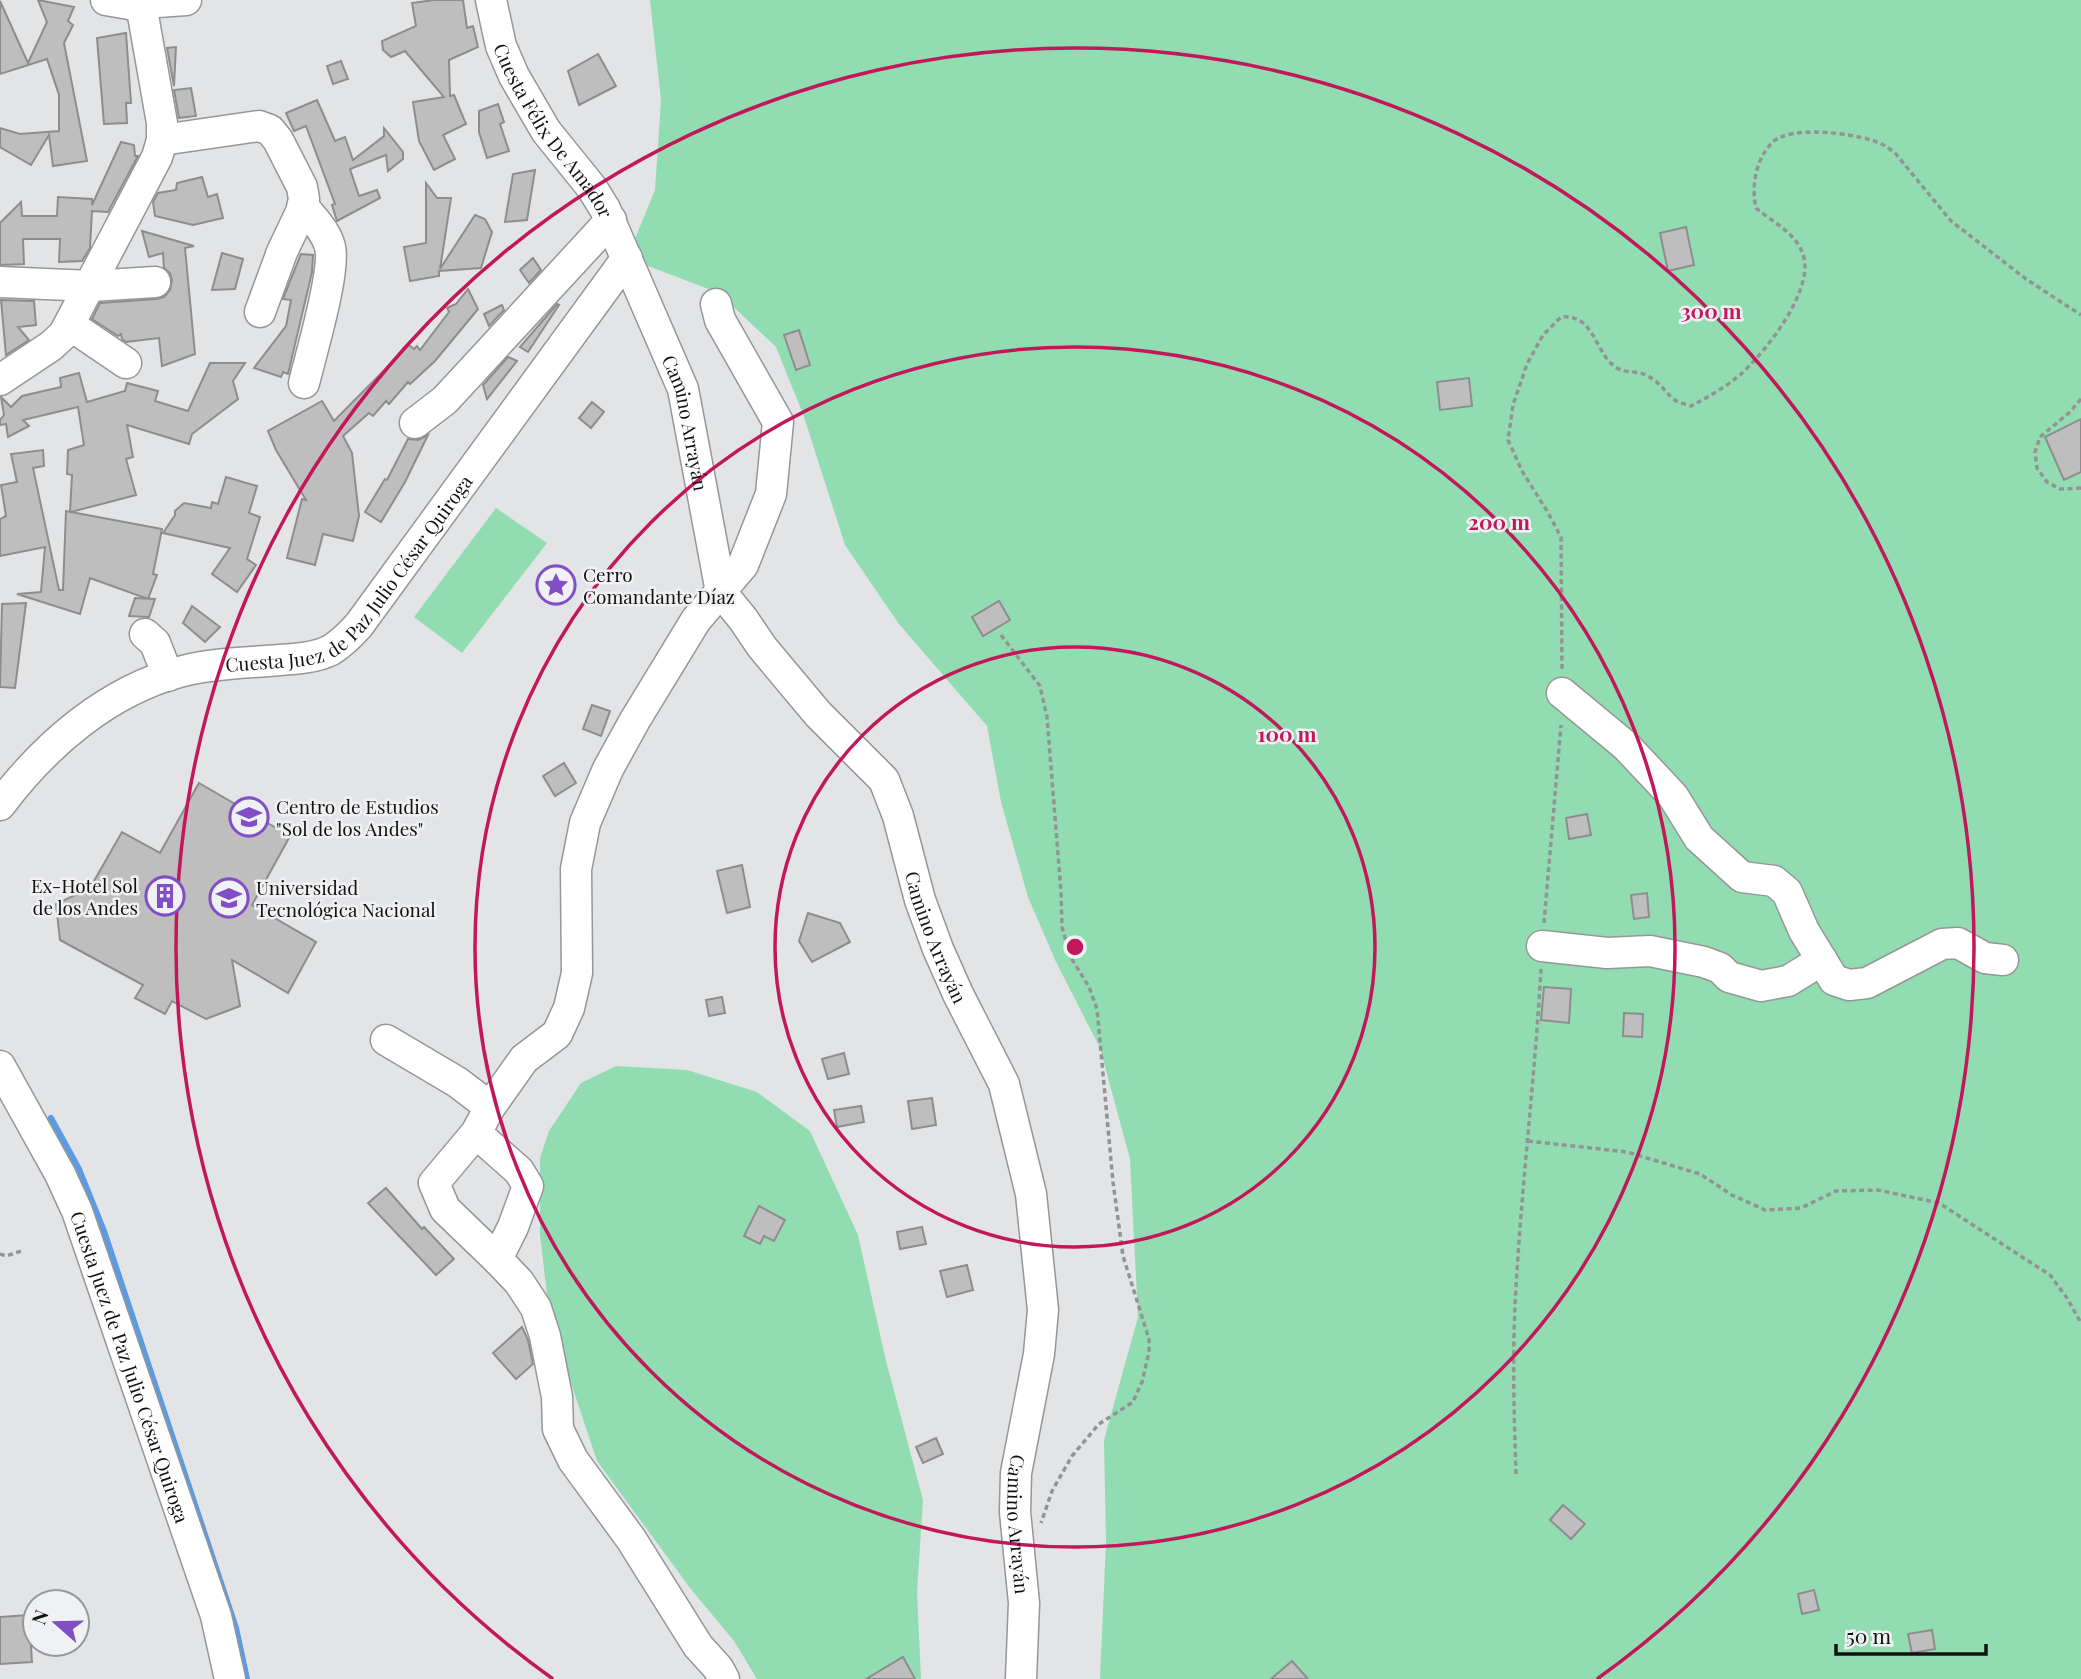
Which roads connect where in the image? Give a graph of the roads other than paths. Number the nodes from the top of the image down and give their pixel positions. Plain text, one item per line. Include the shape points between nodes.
1 (106, 0) edge
2 (186, 0) edge
3 (491, 0) edge
4 (141, 4) junction
5 (162, 140) junction
6 (303, 206) junction
7 (611, 220) junction
8 (627, 258) junction
9 (0, 282) edge
10 (155, 282) dead end
11 (91, 286) junction
12 (716, 304) dead end
13 (260, 312) dead end
14 (70, 326) junction
15 (126, 363) dead end
16 (0, 380) edge
17 (304, 383) dead end
18 (415, 423) dead end
19 (721, 592) junction
20 (145, 634) dead end
21 (168, 676) junction
22 (1562, 693) road end
23 (0, 805) edge
24 (1542, 946) road end
25 (1822, 960) junction
26 (2003, 960) dead end
27 (386, 1040) dead end
28 (0, 1066) edge
29 (490, 1107) junction
30 (476, 1133) junction
31 (497, 1259) junction
32 (230, 1679) edge
33 (724, 1679) edge
34 (1021, 1679) edge

1 - 4 street
2 - 4 street
3 - 7 street, Cuesta Félix De Amador via 500,46 514,76 546,131 592,188
4 - 5 street
5 - 6 street via 265,127 278,140 302,187
5 - 11 street
6 - 13 street
6 - 17 street via 325,235 332,254
7 - 8 street, Cuesta Félix De Amador
7 - 18 street via 446,400
8 - 19 street, Camino Arrayán via 683,389
8 - 21 street, Cuesta Juez de Paz Julio César Quiroga via 351,634 311,657 198,668
9 - 11 street
10 - 11 street
11 - 14 street
12 - 19 street via 720,320 778,422 771,494 743,565
14 - 15 street
14 - 16 street via 51,346
19 - 29 street via 696,620 635,720 585,823 576,869 577,973 569,1008 557,1034 524,1059
19 - 34 street, Camino Arrayán via 818,714 884,780 938,949 1004,1084 1031,1194 1043,1310 1016,1472 1024,1603
20 - 21 street via 155,643
21 - 23 street, Cuesta Juez de Paz Julio César Quiroga via 77,725 41,756
22 - 25 street via 1626,746 1672,796 1699,838 1742,877 1774,881 1787,892
24 - 25 street via 1607,953 1650,951 1704,962 1729,977 1761,986 1788,981
25 - 26 street via 1835,980 1849,985 1867,984 1942,944 1958,943 1985,958
27 - 29 street
28 - 32 street, Cuesta Juez de Paz Julio César Quiroga via 77,1211 216,1616
29 - 30 street
30 - 31 street via 519,1171 528,1186
30 - 31 street via 434,1183 445,1209
31 - 33 street via 536,1308 557,1397 558,1429 573,1460

